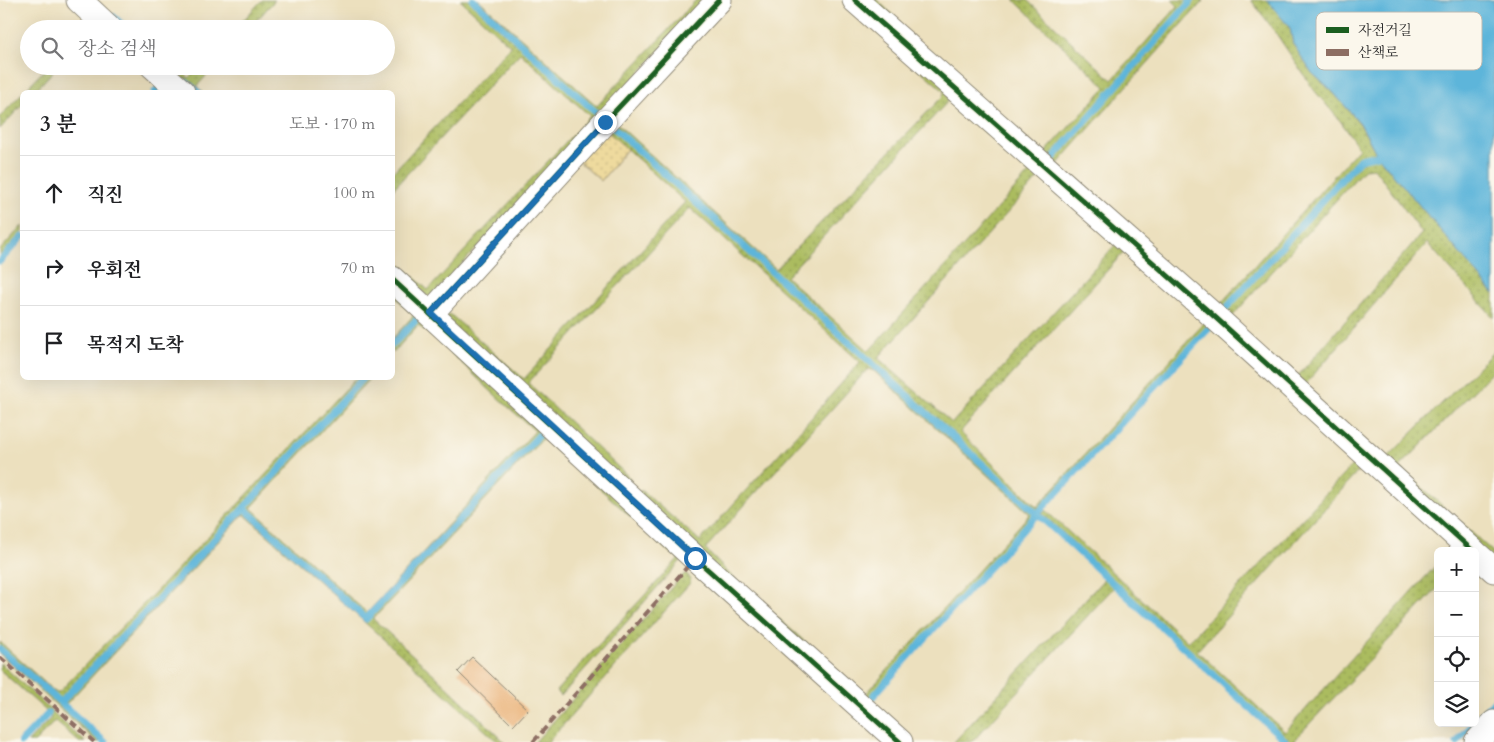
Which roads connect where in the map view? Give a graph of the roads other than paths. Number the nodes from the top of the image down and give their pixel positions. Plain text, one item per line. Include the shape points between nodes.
1 (78, 0) edge
2 (719, 0) edge
3 (855, 0) edge
4 (100, 20) edge
5 (162, 75) edge
6 (180, 90) edge
7 (395, 282) edge
8 (431, 313) junction
9 (1468, 547) edge
10 (1479, 556) edge
11 (1494, 570) edge
12 (1494, 723) edge
13 (900, 742) edge
14 (1477, 742) edge

1 - 4 street
2 - 8 street
3 - 9 street via 1216,318
5 - 6 street
7 - 8 street
8 - 13 street via 695,558
10 - 11 street
12 - 14 street

